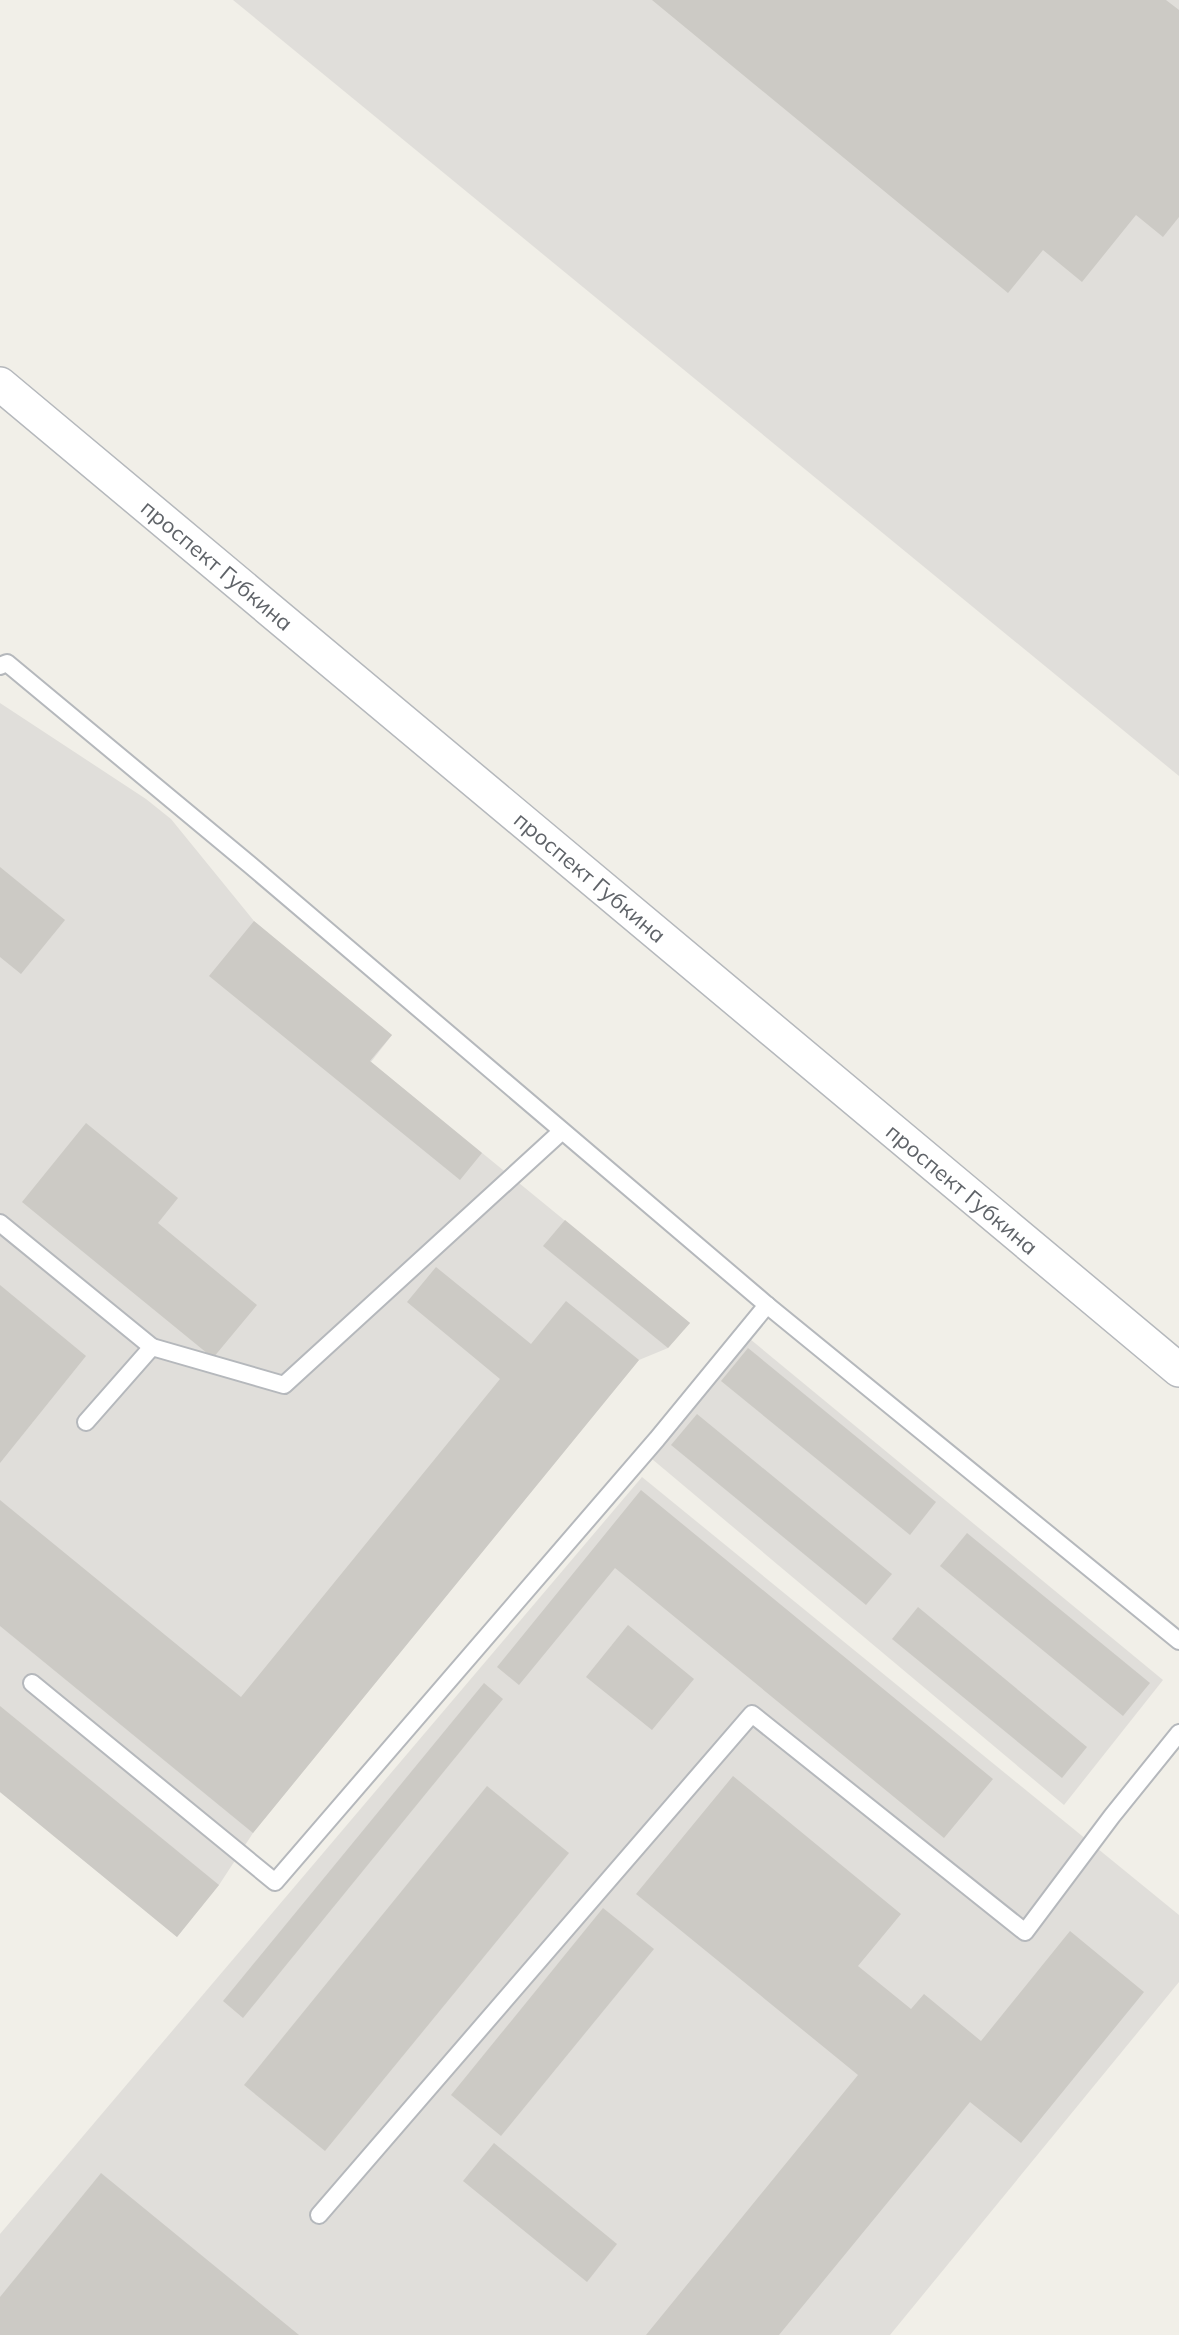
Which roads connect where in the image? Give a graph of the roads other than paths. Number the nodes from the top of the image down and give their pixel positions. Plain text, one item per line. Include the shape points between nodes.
1 (0, 384) edge
2 (0, 666) edge
3 (562, 1131) junction
4 (0, 1223) edge
5 (767, 1305) junction
6 (152, 1347) junction
7 (1179, 1370) edge
8 (86, 1422) dead end
9 (1179, 1641) edge
10 (32, 1683) dead end
11 (1179, 1733) edge
12 (319, 2215) dead end

1 - 7 street, проспект Губкина
2 - 3 lane via 7,663 16,670
3 - 5 lane
3 - 6 lane via 284,1384
4 - 6 lane
5 - 9 lane
5 - 10 lane via 657,1439 275,1882
6 - 8 lane
11 - 12 lane via 1025,1932 752,1714

